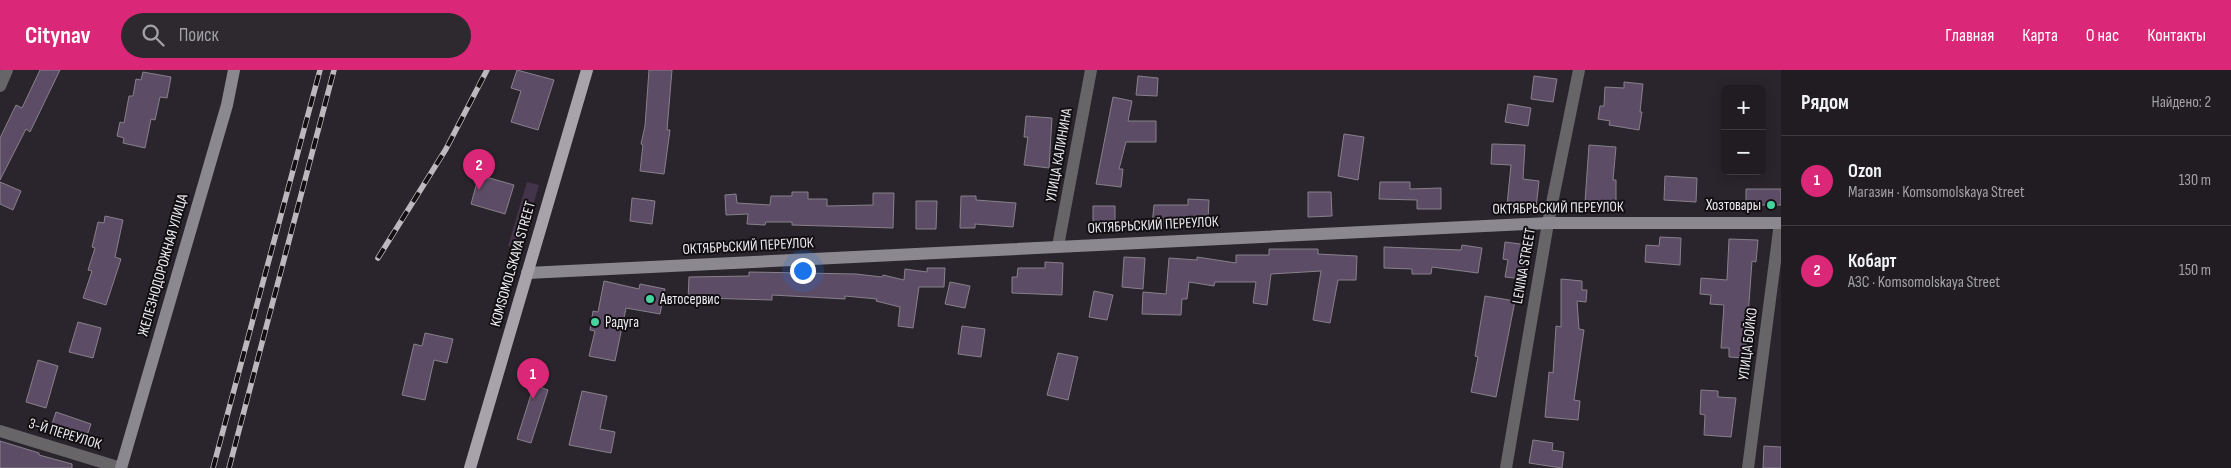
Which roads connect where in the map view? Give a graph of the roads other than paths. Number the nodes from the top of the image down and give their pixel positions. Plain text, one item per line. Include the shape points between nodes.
1 (7, 70) edge
2 (234, 70) edge
3 (587, 70) edge
4 (1090, 70) edge
5 (1579, 70) edge
6 (0, 86) edge
7 (1548, 223) junction
8 (1780, 223) edge
9 (1058, 246) junction
10 (527, 273) junction
11 (0, 431) edge
12 (121, 468) edge
13 (470, 468) edge
14 (1506, 468) edge
15 (1748, 468) edge

1 - 6 street
2 - 12 street, ЖЕЛЕЗНОДОРОЖНАЯ УЛИЦА via 227,105
3 - 10 main road, KOMSOMOLSKAYA STREET
4 - 9 street, УЛИЦА КАЛИНИНА
5 - 7 street, LENINA STREET
7 - 8 street, ОКТЯБРЬСКИЙ ПЕРЕУЛОК
7 - 9 street, ОКТЯБРЬСКИЙ ПЕРЕУЛОК
7 - 14 street, LENINA STREET
8 - 15 street, УЛИЦА БОЙКО
9 - 10 street, ОКТЯБРЬСКИЙ ПЕРЕУЛОК
10 - 13 main road, KOMSOMOLSKAYA STREET
11 - 12 street, 3-Й ПЕРЕУЛОК

